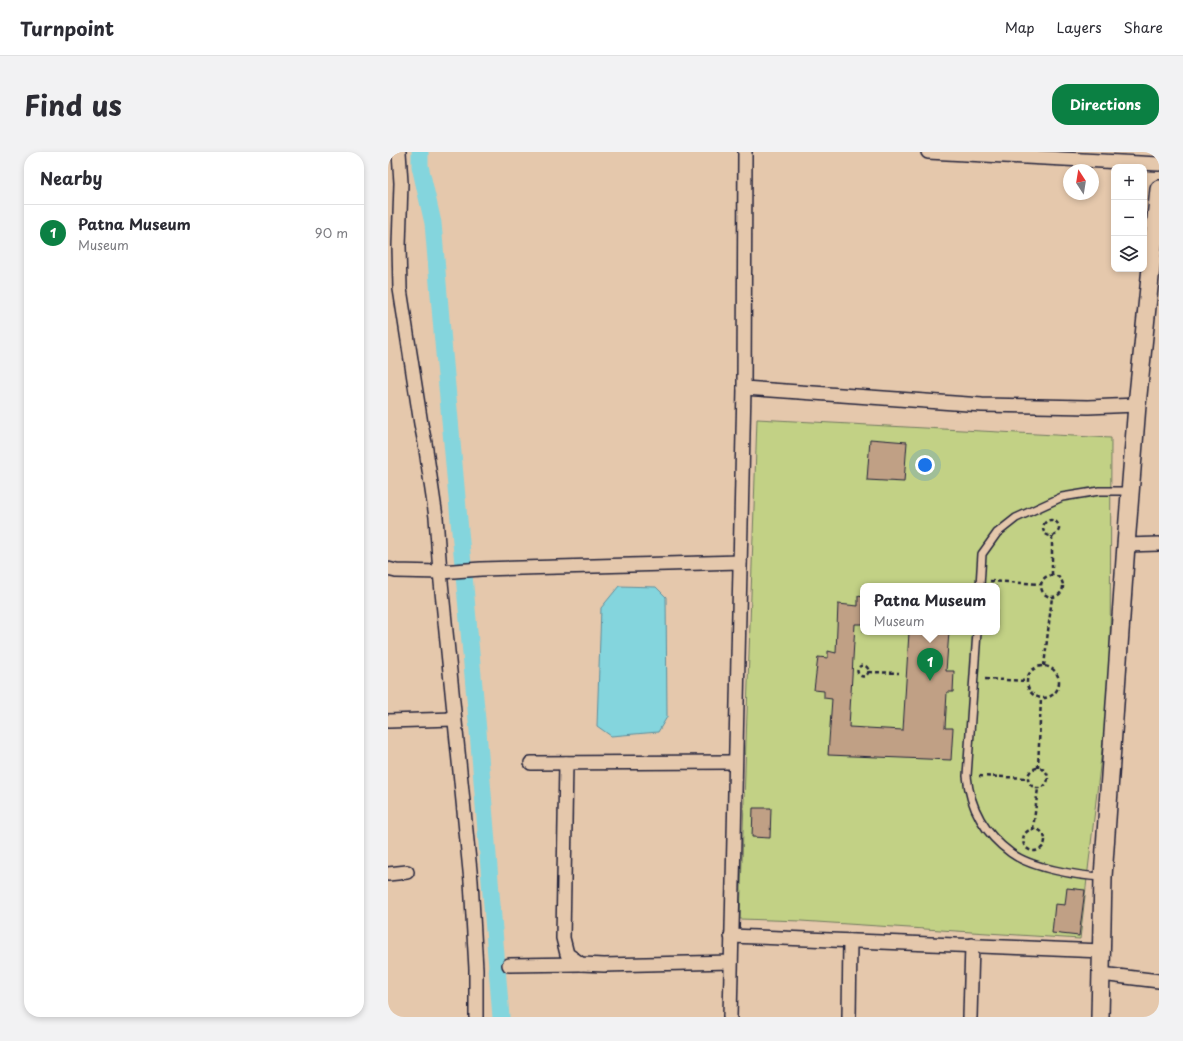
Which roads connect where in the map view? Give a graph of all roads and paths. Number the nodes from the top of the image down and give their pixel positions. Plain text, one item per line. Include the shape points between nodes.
1 (399, 152) edge
2 (745, 152) edge
3 (928, 152) edge
4 (1159, 164) edge
5 (1159, 189) edge
6 (744, 388) junction
7 (1136, 405) junction
8 (1130, 491) junction
9 (1052, 536) junction
10 (1126, 544) junction
11 (1159, 544) edge
12 (740, 562) junction
13 (388, 569) edge
14 (445, 572) junction
15 (1052, 575) junction
16 (980, 583) edge
17 (1000, 583) edge
18 (1041, 584) junction
19 (1052, 597) junction
20 (977, 635) edge
21 (1044, 666) junction
22 (869, 672) junction
23 (899, 673) dead end
24 (974, 679) junction
25 (1027, 681) junction
26 (1041, 698) junction
27 (454, 720) junction
28 (388, 721) edge
29 (735, 762) junction
30 (531, 763) dead end
31 (566, 763) junction
32 (1038, 768) junction
33 (967, 776) junction
34 (1028, 778) junction
35 (1038, 788) junction
36 (1033, 829) junction
37 (407, 872) dead end
38 (388, 874) edge
39 (1103, 877) junction
40 (731, 936) junction
41 (850, 941) junction
42 (972, 946) junction
43 (1102, 951) junction
44 (731, 962) junction
45 (581, 964) junction
46 (509, 966) dead end
47 (1101, 974) junction
48 (1159, 982) edge
49 (476, 1017) edge
50 (730, 1017) edge
51 (849, 1017) edge
52 (970, 1017) edge
53 (1100, 1017) edge

1 - 14 street via 400,288
2 - 6 street
3 - 4 street
5 - 7 street
6 - 7 street via 982,405
6 - 12 street
7 - 8 street
8 - 10 street
8 - 16 lane via 1099,491 1062,497 1016,518 997,533 982,554
9 - 9 path via 1059,528 1056,523 1050,521 1044,529 1047,535
9 - 15 path
10 - 11 street
10 - 39 street
12 - 14 street
12 - 29 street
13 - 14 street
14 - 27 street
15 - 18 path via 1045,578
15 - 19 path via 1059,578 1063,586 1059,595
17 - 18 path
18 - 19 path via 1042,592
19 - 21 path
20 - 24 lane
21 - 25 path via 1032,670
21 - 26 path via 1054,670 1060,683 1053,695
22 - 22 path via 867,667 863,666 858,670 863,676
22 - 23 path
24 - 25 path
24 - 33 lane
25 - 26 path via 1031,693
26 - 32 path
27 - 28 street
27 - 49 street via 471,881
29 - 31 street
29 - 40 street
30 - 31 street
31 - 45 street via 563,938 567,954
32 - 34 path via 1033,769
32 - 35 path via 1046,771 1048,777 1044,786
33 - 34 path
33 - 39 lane via 969,792 978,818 995,839 1012,854 1058,871
34 - 35 path via 1032,786
35 - 36 path
36 - 36 path via 1026,831 1023,841 1032,851 1042,847 1045,840 1040,831
37 - 38 street
39 - 43 street
40 - 41 street
40 - 44 street
41 - 42 street
41 - 51 street
42 - 43 street
42 - 52 street
43 - 47 street
44 - 45 street
44 - 50 street
45 - 46 street
47 - 48 street
47 - 53 street

